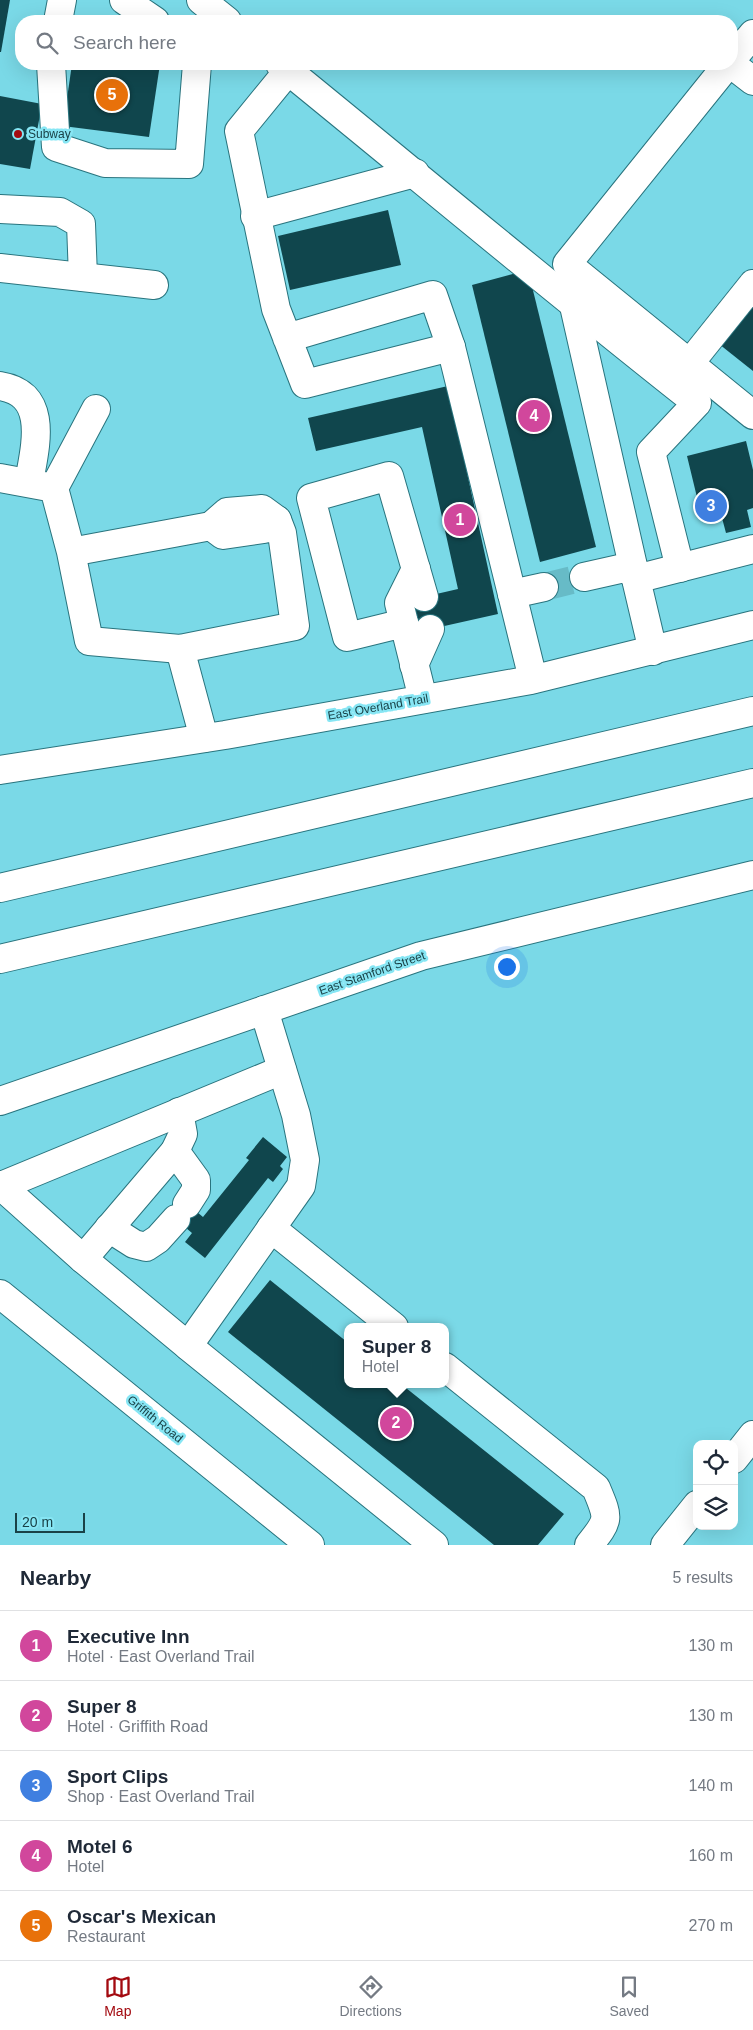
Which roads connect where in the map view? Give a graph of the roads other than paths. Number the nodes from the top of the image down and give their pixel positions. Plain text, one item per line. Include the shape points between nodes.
1 (62, 0) edge
2 (124, 0) edge
3 (201, 0) edge
4 (59, 15) edge
5 (146, 15) edge
6 (220, 15) edge
7 (753, 34) edge
8 (738, 52) edge
9 (51, 70) edge
10 (197, 70) edge
11 (282, 70) edge
12 (288, 70) edge
13 (725, 70) edge
14 (738, 70) edge
15 (753, 81) edge
16 (415, 173) junction
17 (0, 209) edge
18 (255, 216) junction
19 (0, 268) edge
20 (83, 277) junction
21 (753, 284) edge
22 (154, 285) dead end
23 (574, 306) junction
24 (287, 338) junction
25 (451, 347) junction
26 (689, 364) junction
27 (0, 386) edge
28 (96, 409) dead end
29 (753, 415) edge
30 (651, 452) junction
31 (609, 460) junction
32 (17, 482) edge
33 (753, 549) edge
34 (71, 552) junction
35 (680, 568) junction
36 (416, 569) junction
37 (634, 573) junction
38 (584, 577) tunnel mouth
39 (544, 586) tunnel mouth
40 (512, 594) junction
41 (424, 597) dead end
42 (404, 623) junction
43 (753, 625) edge
44 (430, 629) dead end
45 (180, 649) junction
46 (653, 651) junction
47 (414, 665) junction
48 (533, 679) junction
49 (423, 699) junction
50 (753, 711) edge
51 (204, 738) junction
52 (114, 752) junction
53 (0, 770) edge
54 (753, 783) edge
55 (0, 789) edge
56 (753, 875) edge
57 (0, 888) edge
58 (0, 960) edge
59 (264, 1010) junction
60 (282, 1070) junction
61 (0, 1101) edge
62 (179, 1112) junction
63 (175, 1151) junction
64 (0, 1186) edge
65 (109, 1228) junction
66 (271, 1228) junction
67 (83, 1258) junction
68 (0, 1294) edge
69 (389, 1323) edge
70 (188, 1346) junction
71 (449, 1370) edge
72 (753, 1436) edge
73 (738, 1454) edge
74 (693, 1510) edge
75 (310, 1545) edge
76 (434, 1545) edge
77 (589, 1545) edge
78 (665, 1545) edge

1 - 4 main road
2 - 5 main road
3 - 6 main road
7 - 8 main road
9 - 10 main road via 56,147 106,163 180,164 189,164
11 - 18 main road via 239,131
12 - 16 main road
13 - 26 main road via 567,264
14 - 15 main road
16 - 18 main road
16 - 23 main road
17 - 20 main road via 60,212 81,224
18 - 24 main road via 276,309
19 - 20 main road
20 - 22 main road
21 - 26 main road
23 - 30 main road via 697,404
23 - 31 main road
24 - 25 main road via 305,384
24 - 25 main road via 434,295
25 - 40 main road
26 - 29 main road
27 - 32 main road via 13,388 36,414 37,436
28 - 32 main road
30 - 31 main road
30 - 35 main road
31 - 37 main road
32 - 34 main road
33 - 35 main road
34 - 45 main road via 89,641
34 - 45 main road via 211,526 223,534 264,528 277,520 282,533 295,626
35 - 37 main road
36 - 41 main road
36 - 42 main road via 398,603
36 - 42 main road via 389,476 311,498 347,637
37 - 38 main road
37 - 46 main road
39 - 40 main road
40 - 48 main road
42 - 47 main road
43 - 46 main road, East Overland Trail
44 - 47 main road
45 - 51 main road
46 - 48 main road, East Overland Trail
47 - 49 main road
48 - 49 main road, East Overland Trail
49 - 51 main road, East Overland Trail
50 - 57 main road
51 - 52 main road, East Overland Trail
52 - 53 main road, East Overland Trail
52 - 55 main road
54 - 58 main road
56 - 59 main road, East Stamford Street via 421,956
59 - 60 main road
59 - 61 main road, East Stamford Street
60 - 62 main road
60 - 66 main road via 305,1160 301,1186
62 - 63 main road via 183,1134
62 - 64 main road
63 - 65 main road
63 - 65 main road via 196,1180 196,1190 158,1239 146,1247 134,1244
64 - 67 main road
65 - 67 main road
66 - 69 main road
66 - 70 main road
67 - 70 main road
68 - 75 main road, Griffith Road
70 - 76 main road
71 - 77 main road via 596,1488 606,1516 605,1525
72 - 73 main road
74 - 78 main road

